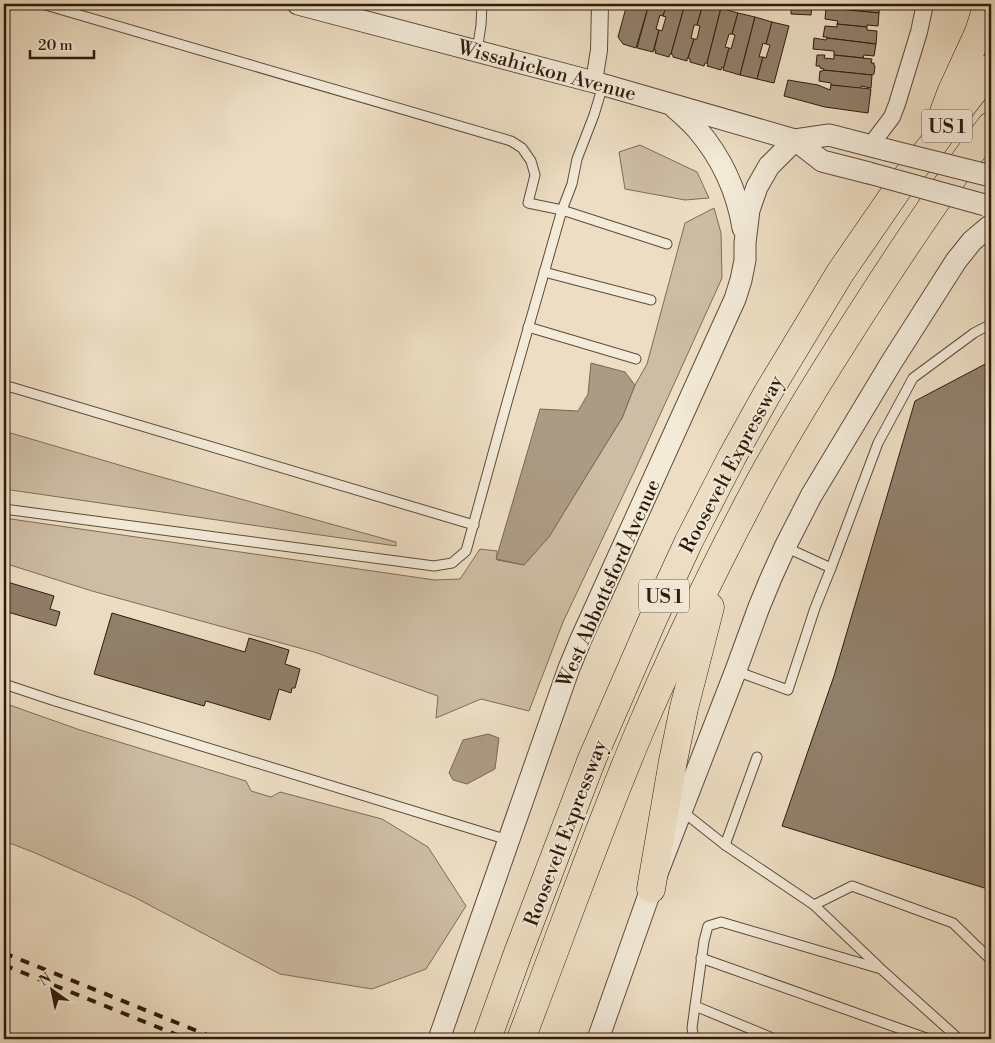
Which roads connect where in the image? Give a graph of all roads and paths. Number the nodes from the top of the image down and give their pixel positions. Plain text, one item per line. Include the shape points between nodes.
1 (42, 4) edge
2 (298, 4) edge
3 (482, 4) edge
4 (600, 4) edge
5 (925, 4) edge
6 (988, 4) edge
7 (477, 51) junction
8 (991, 68) edge
9 (599, 83) junction
10 (672, 105) junction
11 (991, 126) edge
12 (795, 140) junction
13 (933, 144) junction
14 (878, 148) junction
15 (991, 176) edge
16 (988, 205) edge
17 (562, 210) junction
18 (991, 225) edge
19 (745, 243) junction
20 (667, 244) dead end
21 (544, 272) junction
22 (651, 300) dead end
23 (991, 324) edge
24 (528, 327) junction
25 (636, 359) dead end
26 (4, 385) edge
27 (4, 509) edge
28 (474, 525) junction
29 (785, 547) junction
30 (725, 550) junction
31 (831, 568) junction
32 (736, 670) junction
33 (4, 684) edge
34 (756, 757) dead end
35 (681, 810) junction
36 (508, 840) junction
37 (725, 845) junction
38 (651, 889) junction
39 (814, 905) junction
40 (701, 958) junction
41 (991, 960) edge
42 (881, 969) junction
43 (695, 1006) junction
44 (439, 1039) edge
45 (487, 1039) edge
46 (520, 1039) edge
47 (598, 1039) edge
48 (694, 1039) edge
49 (776, 1039) edge
50 (929, 1039) edge
51 (959, 1039) edge

1 - 17 lane via 511,141 522,148 535,175 528,203
2 - 7 street, Wissahickon Avenue
3 - 7 lane
4 - 9 street
5 - 14 street via 897,104
6 - 13 highway
7 - 9 street, Wissahickon Avenue
8 - 13 highway, Roosevelt Expressway / US 1
9 - 10 street, Wissahickon Avenue
9 - 17 lane via 594,114
10 - 12 street, Wissahickon Avenue
10 - 19 street via 696,128 728,176 741,217
11 - 30 highway, Roosevelt Expressway / US 1 via 918,226 835,355 758,485
12 - 14 street, Wissahickon Avenue via 829,135
12 - 16 street, Wissahickon Avenue, bridge via 822,161
12 - 19 street, West Abbottsford Avenue via 769,166 757,187 749,210
13 - 45 highway, Roosevelt Expressway / US 1 via 886,206 799,339 732,457 690,541 592,758
14 - 15 street, Wissahickon Avenue, bridge
17 - 20 lane
17 - 21 lane
18 - 29 street via 956,261 816,488
19 - 36 street, West Abbottsford Avenue via 742,280 735,299 581,639
21 - 22 lane
21 - 24 lane
23 - 31 lane via 913,378 878,443
24 - 25 lane
24 - 28 lane
26 - 28 lane
27 - 28 lane via 434,566 452,563 466,552
29 - 31 lane
29 - 32 street
30 - 38 highway via 674,752
30 - 46 highway, Roosevelt Expressway / US 1 via 638,735
31 - 32 lane via 788,690
32 - 35 street
33 - 36 lane
34 - 37 lane
35 - 37 lane
35 - 38 street
36 - 44 street, West Abbottsford Avenue
37 - 39 lane
38 - 47 street
39 - 41 lane via 852,886 953,923
39 - 42 lane
40 - 42 lane via 708,926 721,922
40 - 43 lane
40 - 50 lane
42 - 51 lane
43 - 48 lane
43 - 49 lane

